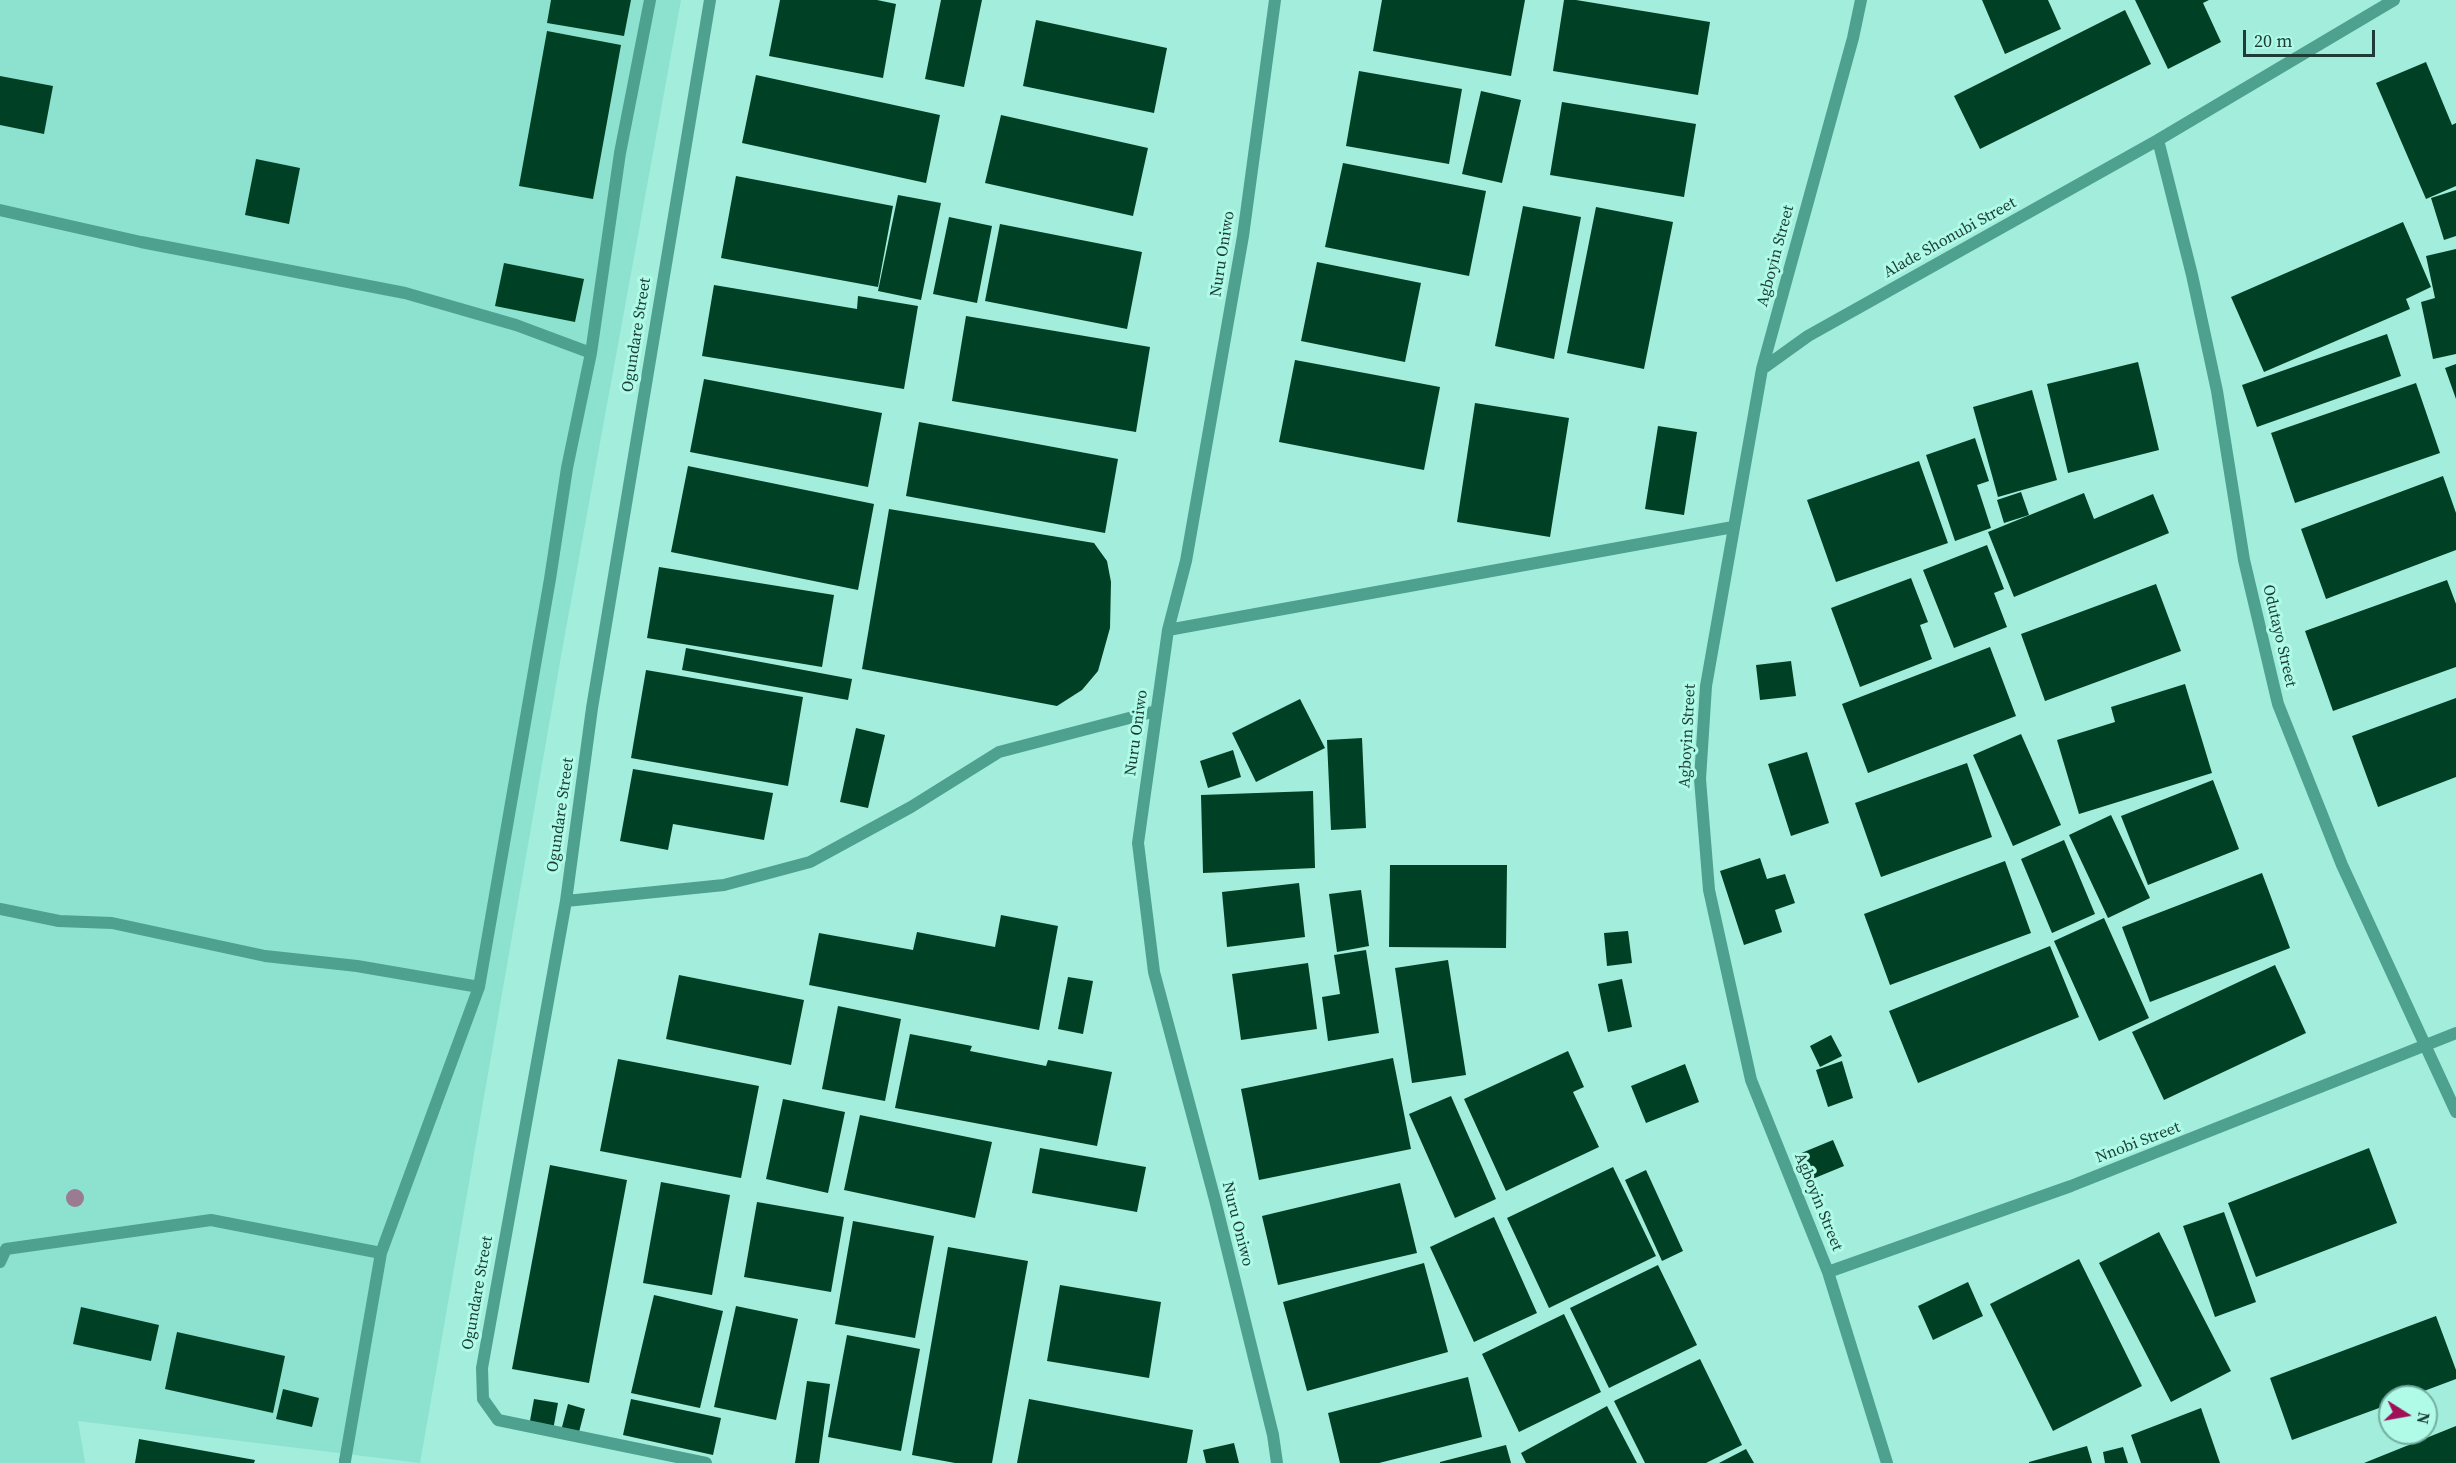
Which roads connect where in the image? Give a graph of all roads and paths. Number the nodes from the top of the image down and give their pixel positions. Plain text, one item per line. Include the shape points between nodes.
1 (650, 0) edge
2 (710, 0) edge
3 (1275, 0) edge
4 (1861, 0) edge
5 (2394, 0) edge
6 (2158, 140) junction
7 (0, 210) edge
8 (591, 353) junction
9 (1762, 369) junction
10 (1733, 527) junction
11 (1168, 630) junction
12 (1156, 711) junction
13 (566, 901) junction
14 (0, 909) edge
15 (479, 987) junction
16 (2456, 1033) edge
17 (2424, 1044) junction
18 (2456, 1112) edge
19 (381, 1253) junction
20 (0, 1262) edge
21 (1828, 1272) junction
22 (345, 1462) edge
23 (706, 1463) edge
24 (1277, 1463) edge
25 (1887, 1463) edge

1 - 8 street via 620,153
2 - 13 street, Ogundare Street via 592,708
3 - 11 street, Nuru Oniwo via 1244,236 1186,561
4 - 9 street, Agboyin Street
5 - 6 street, Alade Shonubi Street
6 - 9 street, Alade Shonubi Street via 1808,336
6 - 17 street, Odutayo Street via 2217,391 2244,560 2278,704 2342,865
7 - 8 street via 141,242 405,293 516,325
8 - 15 street via 567,468
9 - 10 street, Agboyin Street
10 - 11 street
10 - 21 street, Agboyin Street via 1706,686 1700,778 1709,890 1751,1080
11 - 12 street, Nuru Oniwo
12 - 13 street via 999,752 911,807 810,862 724,885
12 - 24 street, Nuru Oniwo via 1137,843 1154,972 1223,1234
13 - 23 street, Ogundare Street via 482,1368 483,1399 498,1420
14 - 15 street via 59,921 112,923 266,956 357,966
15 - 19 street
16 - 17 street, Nnobi Street
17 - 18 street, Odutayo Street
17 - 21 street, Nnobi Street via 2071,1186
19 - 20 street via 211,1220 6,1249
19 - 22 street
21 - 25 street, Agboyin Street

